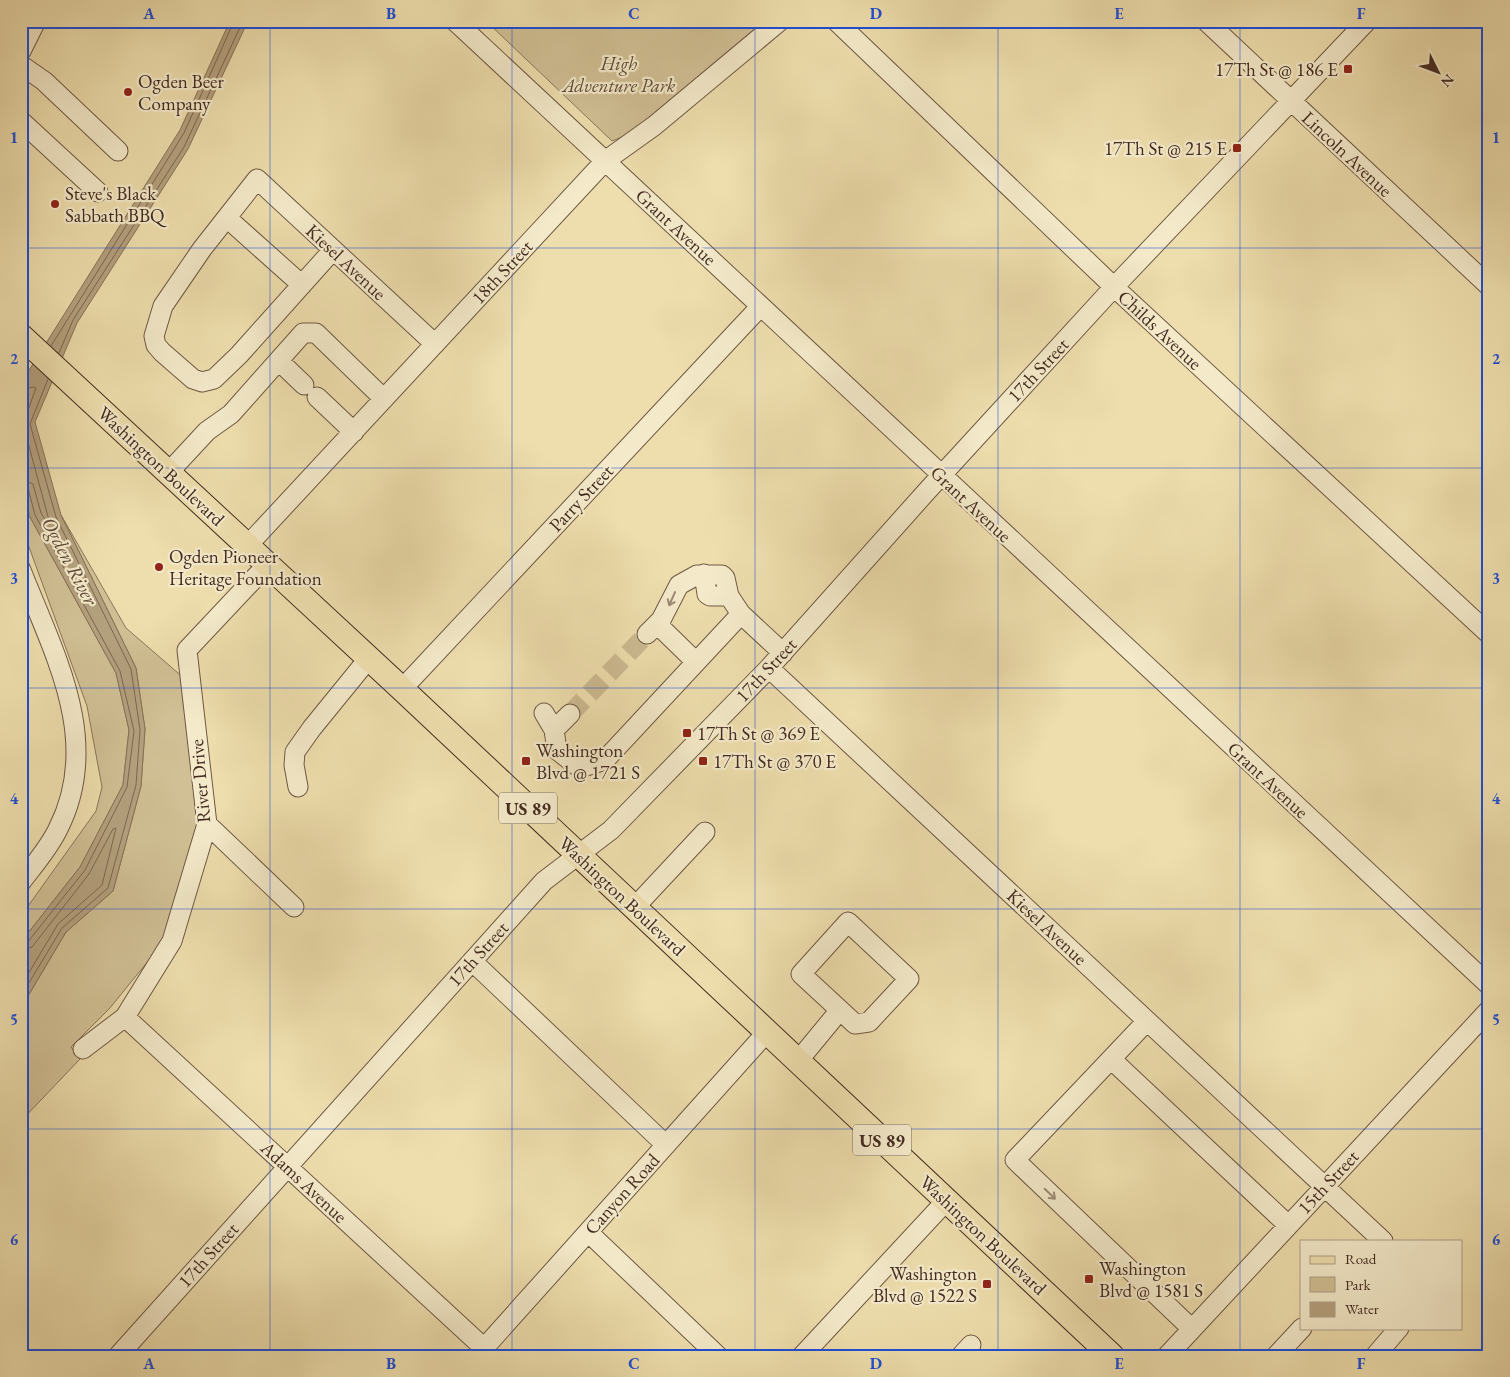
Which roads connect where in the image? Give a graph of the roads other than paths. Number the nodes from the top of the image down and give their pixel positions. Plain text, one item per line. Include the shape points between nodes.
1 (36, 21) edge
2 (455, 21) edge
3 (780, 21) edge
4 (836, 21) edge
5 (1206, 21) edge
6 (1367, 21) edge
7 (21, 51) edge
8 (21, 65) edge
9 (1290, 101) junction
10 (25, 131) edge
11 (118, 151) dead end
12 (605, 161) junction
13 (98, 192) dead end
14 (226, 218) junction
15 (333, 250) junction
16 (302, 285) junction
17 (1489, 286) edge
18 (1114, 287) junction
19 (760, 307) junction
20 (21, 336) edge
21 (435, 344) junction
22 (279, 361) junction
23 (384, 399) junction
24 (354, 432) junction
25 (168, 473) junction
26 (941, 476) junction
27 (247, 546) junction
28 (267, 565) junction
29 (21, 570) edge
30 (25, 593) edge
31 (741, 614) junction
32 (1489, 634) edge
33 (783, 653) junction
34 (369, 658) junction
35 (696, 662) junction
36 (770, 668) junction
37 (402, 689) junction
38 (544, 713) dead end
39 (570, 714) tunnel mouth
40 (554, 730) junction
41 (298, 787) dead end
42 (207, 824) junction
43 (705, 832) dead end
44 (579, 856) junction
45 (21, 882) edge
46 (294, 907) dead end
47 (634, 908) junction
48 (472, 961) junction
49 (1489, 986) edge
50 (840, 1010) junction
51 (1489, 1010) edge
52 (124, 1017) junction
53 (1147, 1021) junction
54 (767, 1032) junction
55 (83, 1049) dead end
56 (1111, 1059) junction
57 (798, 1061) junction
58 (666, 1145) junction
59 (288, 1166) junction
60 (1324, 1186) junction
61 (947, 1200) junction
62 (1288, 1225) junction
63 (588, 1232) junction
64 (1382, 1240) edge
65 (1192, 1328) junction
66 (1300, 1330) edge
67 (1397, 1330) edge
68 (480, 1352) edge
69 (118, 1356) edge
70 (718, 1356) edge
71 (802, 1356) edge
72 (1112, 1356) edge
73 (1167, 1356) edge
74 (1276, 1356) edge
75 (1375, 1356) edge

1 - 7 street
2 - 12 street, Grant Avenue
3 - 12 street, 18th Street via 654,126
4 - 18 street, Childs Avenue
5 - 9 street, Lincoln Avenue
6 - 9 street, 17th Street
8 - 11 street via 44,81
9 - 17 street, Lincoln Avenue
9 - 18 street, 17th Street
10 - 13 street
12 - 19 street, Grant Avenue
12 - 21 street, 18th Street
14 - 15 street, Kiesel Avenue via 256,179
14 - 16 street
14 - 16 street via 174,289 158,318 154,336 156,345 181,370 202,382 214,379
15 - 16 street
15 - 21 street, Kiesel Avenue
18 - 26 street, 17th Street
18 - 32 street, Childs Avenue
19 - 26 street, Grant Avenue
19 - 37 street, Parry Street
20 - 25 main road, Washington Boulevard / US 89
21 - 23 street, 18th Street
22 - 23 street via 303,334 316,333
22 - 24 street
22 - 25 street via 231,414 207,431
23 - 24 street, 18th Street
24 - 27 street, 18th Street
25 - 27 main road, Washington Boulevard / US 89
26 - 33 street, 17th Street
26 - 49 street, Grant Avenue
27 - 28 main road, Washington Boulevard / US 89
28 - 34 main road, Washington Boulevard / US 89
28 - 42 street, River Drive via 188,650
29 - 30 street
30 - 45 street via 72,706 78,752 72,795 58,829
31 - 33 street
31 - 35 street
31 -> 35 street via 729,596 722,575 697,575 679,585 666,611 652,629
33 - 36 street, 17th Street
34 - 37 main road, Washington Boulevard / US 89
34 - 41 street via 295,752
35 - 40 street via 605,760 580,768 557,750
36 - 44 street, 17th Street via 611,830
36 - 53 street, Kiesel Avenue
37 - 44 main road, Washington Boulevard / US 89
38 - 40 street
39 - 40 street
42 - 46 street
42 - 52 street, River Drive via 172,941
43 - 47 street
44 - 47 main road, Washington Boulevard / US 89
44 - 48 street, 17th Street via 544,880
47 - 54 main road, Washington Boulevard / US 89
48 - 58 street
48 - 59 street, 17th Street
50 - 50 street via 855,1024 869,1022 909,979 848,922 801,974
50 - 57 street
51 - 60 street, 15th Street
52 - 55 street, River Drive
52 - 59 street, Adams Avenue
53 - 56 street
53 - 60 street, Kiesel Avenue
54 - 57 main road, Washington Boulevard / US 89
54 - 58 street, Canyon Road
56 - 62 street
56 -> 65 street via 1015,1160
57 - 61 main road, Washington Boulevard / US 89
58 - 63 street, Canyon Road
59 - 68 street, Adams Avenue
59 - 69 street, 17th Street
60 - 62 street, 15th Street
60 - 64 street, Kiesel Avenue
61 - 71 street
61 - 72 main road, Washington Boulevard / US 89
62 - 65 street, 15th Street
63 - 68 street, Canyon Road
63 - 70 street
65 - 73 street, 15th Street
66 - 74 street
67 - 75 street

